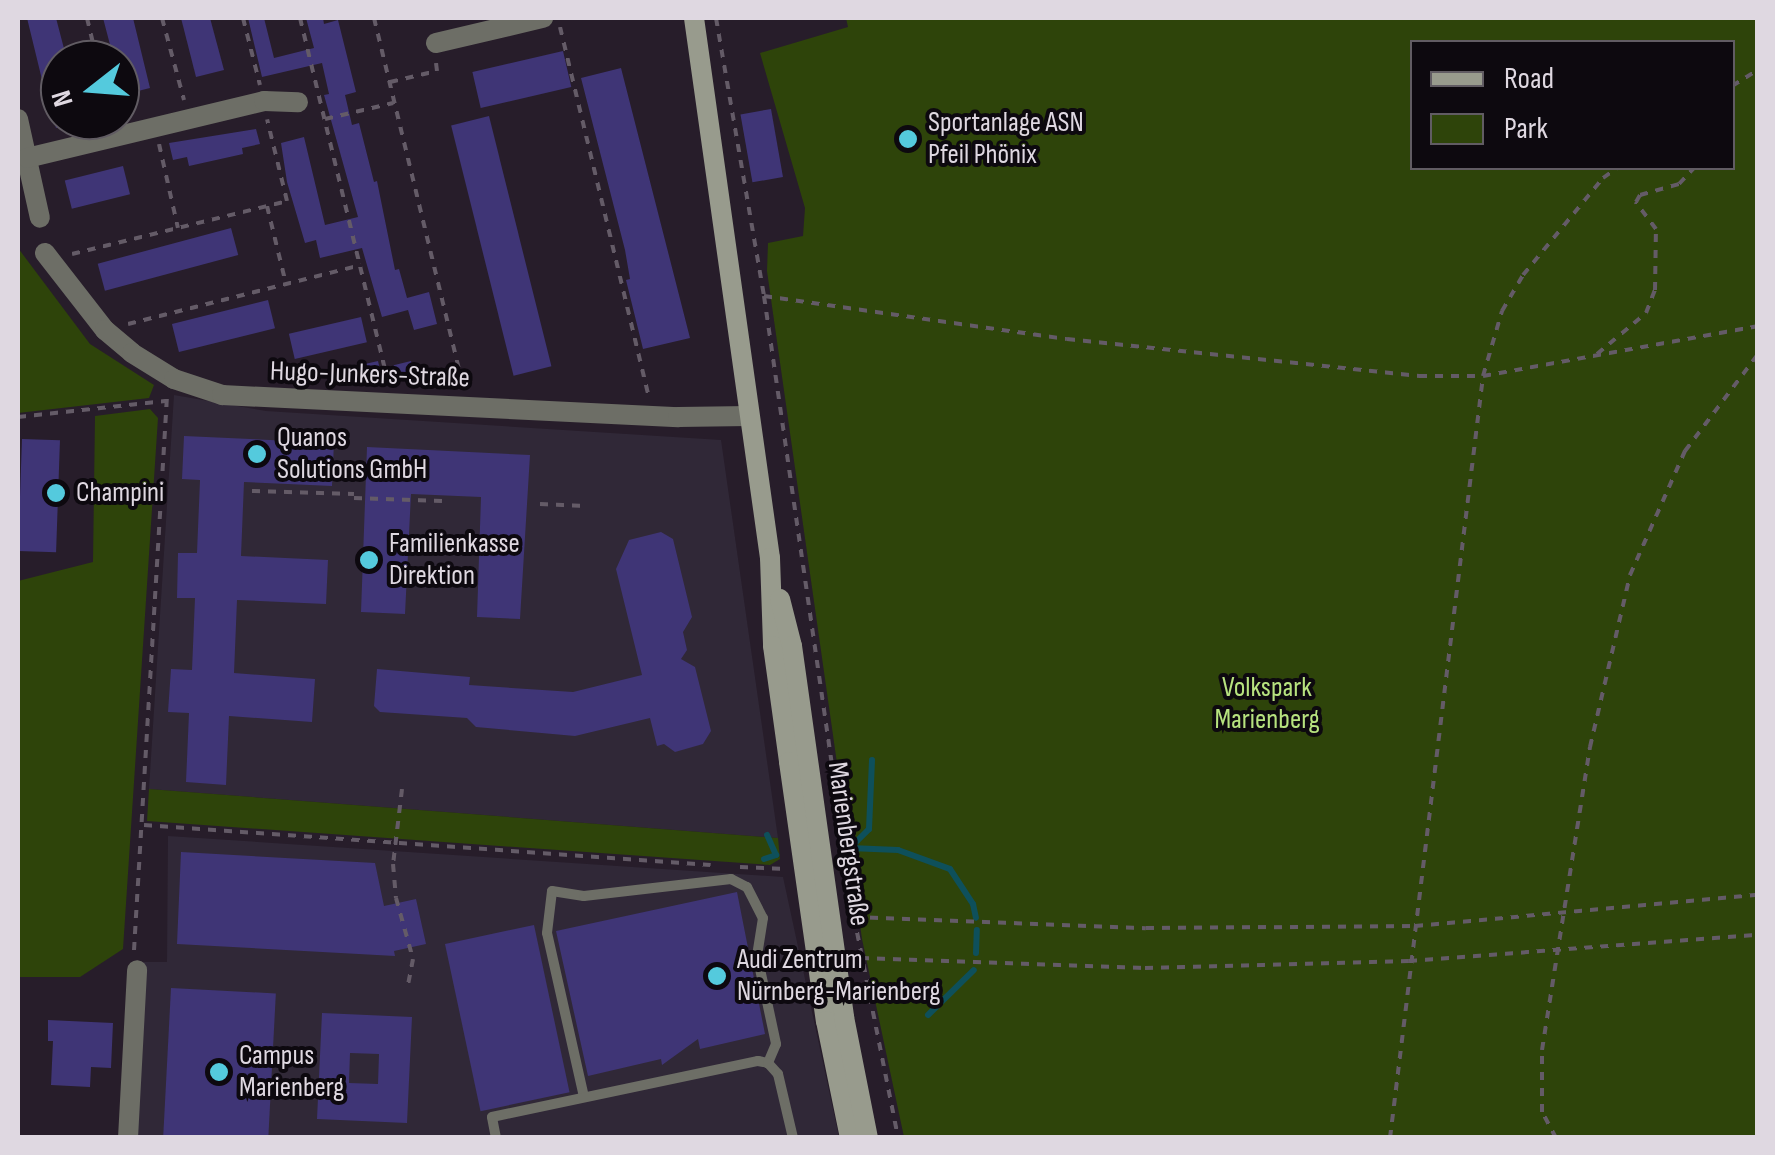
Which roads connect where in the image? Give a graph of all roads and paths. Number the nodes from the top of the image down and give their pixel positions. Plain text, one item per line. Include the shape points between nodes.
1 (162, 18) edge
2 (300, 18) edge
3 (374, 18) edge
4 (542, 18) edge
5 (558, 18) edge
6 (694, 18) edge
7 (716, 18) edge
8 (436, 43) joint
9 (1758, 70) edge
10 (390, 82) junction
11 (1735, 84) edge
12 (298, 102) dead end
13 (395, 102) junction
14 (18, 119) edge
15 (325, 119) junction
16 (189, 120) junction
17 (155, 128) junction
18 (27, 158) junction
19 (1614, 170) edge
20 (1692, 170) edge
21 (40, 218) dead end
22 (178, 228) junction
23 (49, 256) joint
24 (360, 266) junction
25 (286, 284) junction
26 (764, 296) junction
27 (1758, 326) edge
28 (105, 330) junction
29 (1758, 354) edge
30 (1593, 357) junction
31 (1483, 376) junction
32 (174, 379) junction
33 (164, 401) junction
34 (393, 404) junction
35 (467, 406) junction
36 (654, 416) junction
37 (749, 416) junction
38 (18, 417) edge
39 (252, 491) dead end
40 (442, 502) dead end
41 (540, 504) dead end
42 (585, 506) dead end
43 (402, 789) dead end
44 (144, 825) junction
45 (396, 843) junction
46 (825, 866) junction
47 (1758, 895) edge
48 (1564, 915) junction
49 (854, 918) junction
50 (1415, 926) junction
51 (1758, 936) edge
52 (1556, 953) junction
53 (861, 958) junction
54 (1409, 961) junction
55 (136, 970) joint
56 (408, 985) dead end
57 (768, 1064) junction
58 (584, 1097) junction
59 (848, 1131) edge
60 (128, 1138) edge
61 (496, 1138) edge
62 (793, 1138) edge
63 (867, 1138) edge
64 (898, 1138) edge
65 (1390, 1138) edge
66 (1556, 1138) edge

1 - 16 path
2 - 15 path
3 - 10 path
4 - 8 street
5 - 36 path
6 - 37 main road, Marienbergstraße
7 - 26 path
8 - 10 path via 436,70
9 - 11 path
10 - 13 path
12 - 16 street via 264,101
13 - 15 path
13 - 35 path
14 - 18 street
15 - 24 path
16 - 17 street
17 - 18 street
17 - 22 path
18 - 21 street
19 - 31 path via 1522,274 1502,310
20 - 30 path via 1679,184 1636,202 1656,230 1655,290 1646,312
22 - 23 path
22 - 25 path via 267,206
23 - 28 street, Hugo-Junkers-Straße
24 - 25 path
24 - 34 path
25 - 28 path
26 - 31 path via 1267,362
26 - 46 path
27 - 30 path
28 - 32 street, Hugo-Junkers-Straße
29 - 48 path via 1685,451 1630,575 1590,747
30 - 31 path
31 - 50 path
32 - 33 path
32 - 34 street, Hugo-Junkers-Straße via 264,400
33 - 38 path
33 - 44 path
34 - 35 street, Hugo-Junkers-Straße
35 - 36 street, Hugo-Junkers-Straße
36 - 37 street, Hugo-Junkers-Straße
37 - 46 main road, Marienbergstraße via 770,558 773,646
39 - 40 path
41 - 42 path
43 - 45 path
44 - 45 path
44 - 55 path
45 - 46 path
45 - 56 path via 396,898 413,959
46 - 49 path
46 - 59 main road, Marienbergstraße via 824,1007
46 - 63 main road, Marienbergstraße
47 - 48 path
48 - 50 path
48 - 52 path
49 - 50 path via 1146,928
49 - 53 path
50 - 54 path
51 - 52 path
52 - 54 path
52 - 66 path via 1542,1050 1542,1112
53 - 54 path via 1146,968
53 - 64 path
54 - 65 path
55 - 60 street
57 - 58 lane
57 - 58 lane via 776,1044 757,955 763,918 747,887 731,879 584,896 552,891 547,933
57 - 62 lane via 778,1074
58 - 61 lane via 492,1117
59 - 63 main road

